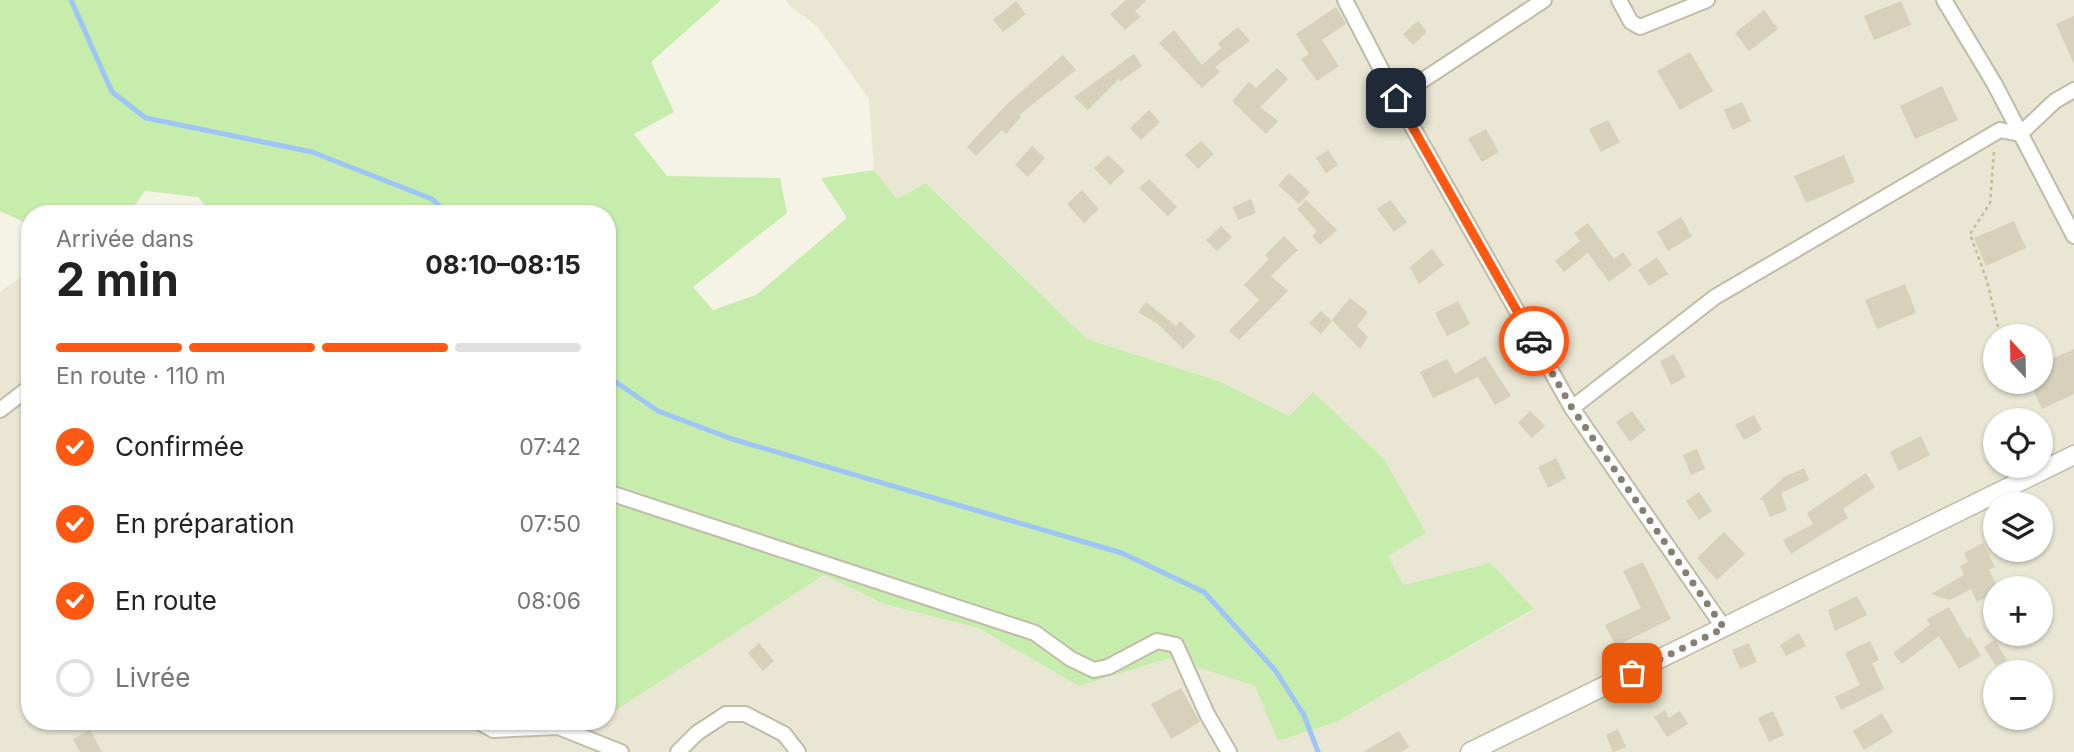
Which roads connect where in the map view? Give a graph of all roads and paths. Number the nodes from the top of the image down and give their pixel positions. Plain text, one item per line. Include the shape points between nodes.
1 (1345, 0) edge
2 (1544, 0) edge
3 (1619, 0) edge
4 (1707, 0) edge
5 (1944, 0) edge
6 (2074, 90) edge
7 (1396, 98) junction
8 (2000, 130) junction
9 (2020, 134) junction
10 (2074, 236) edge
11 (1997, 324) edge
12 (21, 394) edge
13 (1572, 408) junction
14 (0, 410) edge
15 (2074, 455) edge
16 (616, 495) edge
17 (1724, 628) junction
18 (566, 730) edge
19 (621, 752) edge
20 (678, 752) edge
21 (798, 752) edge
22 (1229, 752) edge
23 (1470, 752) edge

1 - 7 street
2 - 7 street
3 - 4 street via 1631,22 1640,27
5 - 9 street
6 - 9 street via 2054,101
7 - 13 street
8 - 9 street
8 - 11 path via 1992,160 1990,203 1970,234
8 - 13 street via 1715,297
9 - 10 street
12 - 14 street
13 - 17 street
15 - 17 street
16 - 22 street via 1035,633 1094,670 1157,641 1176,645
17 - 23 street
18 - 19 street
20 - 21 street via 726,714 745,714 784,734

